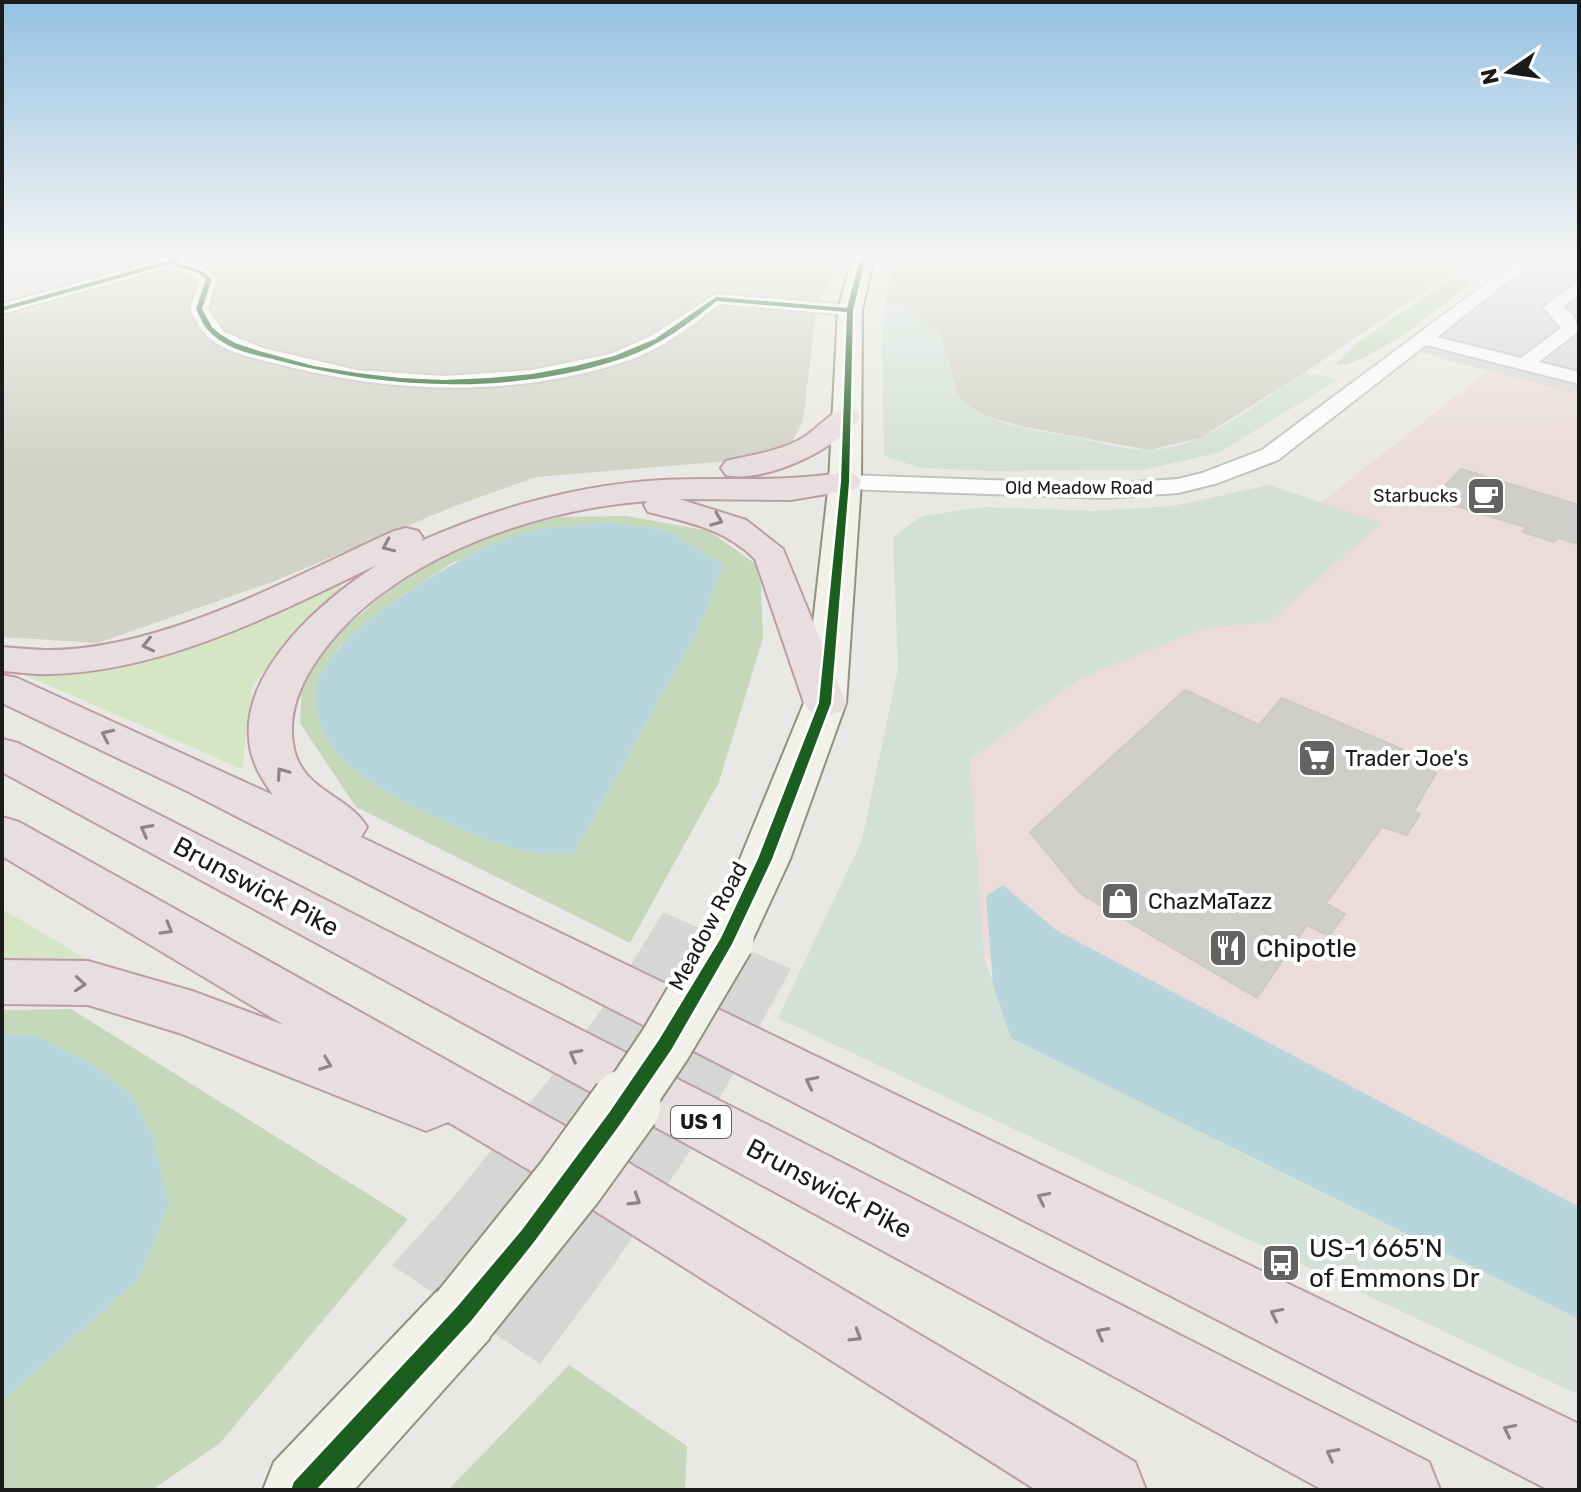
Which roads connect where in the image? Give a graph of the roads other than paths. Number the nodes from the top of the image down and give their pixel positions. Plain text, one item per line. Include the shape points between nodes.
1 (209, 328) edge
2 (679, 328) edge
3 (849, 328) edge
4 (1438, 328) edge
5 (1575, 330) edge
6 (1423, 339) junction
7 (1525, 364) junction
8 (1579, 378) edge
9 (846, 417) junction
10 (737, 468) junction
11 (845, 482) junction
12 (585, 499) junction
13 (2, 659) edge
14 (2, 687) edge
15 (825, 703) junction
16 (2, 753) edge
17 (2, 834) edge
18 (454, 905) junction
19 (2, 982) edge
20 (568, 1160) junction
21 (1579, 1464) edge
22 (302, 1490) edge
23 (1107, 1490) edge
24 (1401, 1490) edge

1 - 2 street via 237,347 309,369 381,380 486,380 552,372 618,358
3 - 9 street, Meadow Road
4 - 6 street, Old Meadow Road
5 - 7 street
6 - 7 street
6 - 11 street, Old Meadow Road via 1270,455 1188,484 1106,491
7 - 8 street
9 - 10 highway via 827,439 789,457
9 - 11 street, Meadow Road
10 - 11 highway
10 -> 13 highway via 574,482 466,511 160,642 66,660
11 - 12 highway via 790,490 667,490
11 - 15 street, Meadow Road
12 -> 15 highway via 681,508 715,518 759,543 781,580
18 -> 12 highway via 299,796 274,762 268,732 273,706 304,647 331,617 376,583 472,530
18 -> 14 highway
15 - 22 street, Meadow Road, bridge via 765,859 727,940 665,1045 528,1236 464,1314
24 -> 16 highway, Brunswick Pike / US 1
17 -> 20 highway
21 -> 18 highway
19 -> 20 highway via 88,983 192,1014
20 -> 23 highway

